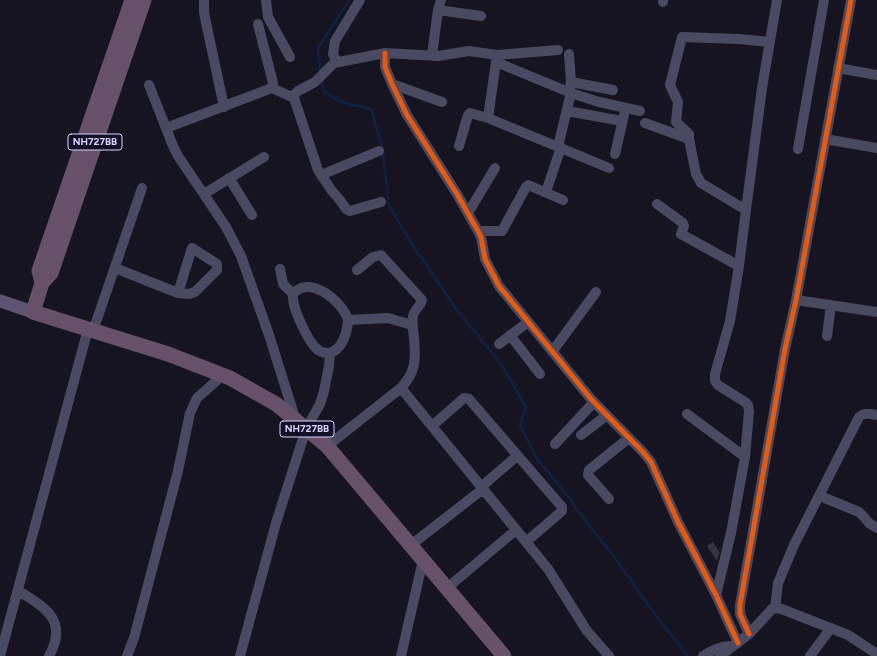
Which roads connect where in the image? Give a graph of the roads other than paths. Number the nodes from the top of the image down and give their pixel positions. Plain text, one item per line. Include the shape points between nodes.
1 (132, 0) edge
2 (144, 0) edge
3 (204, 0) edge
4 (266, 0) edge
5 (360, 0) edge
6 (777, 0) edge
7 (824, 0) edge
8 (851, 0) edge
9 (439, 5) edge
10 (481, 16) dead end
11 (258, 24) dead end
12 (770, 42) junction
13 (558, 50) dead end
14 (385, 53) junction
15 (569, 54) dead end
16 (432, 56) junction
17 (290, 57) dead end
18 (496, 58) junction
19 (336, 62) junction
20 (838, 68) junction
21 (877, 76) edge
22 (392, 84) junction
23 (149, 85) dead end
24 (272, 88) junction
25 (571, 89) junction
26 (613, 90) dead end
27 (294, 98) junction
28 (442, 102) dead end
29 (224, 106) junction
30 (625, 107) junction
31 (567, 111) junction
32 (640, 111) dead end
33 (488, 118) junction
34 (622, 121) junction
35 (645, 123) dead end
36 (166, 128) junction
37 (689, 139) junction
38 (825, 139) junction
39 (459, 146) dead end
40 (559, 146) junction
41 (877, 148) edge
42 (798, 149) dead end
43 (379, 151) dead end
44 (615, 154) dead end
45 (264, 157) dead end
46 (494, 168) dead end
47 (609, 168) dead end
48 (321, 175) junction
49 (230, 178) junction
50 (142, 188) dead end
51 (546, 192) junction
52 (204, 194) junction
53 (563, 200) dead end
54 (381, 202) dead end
55 (657, 204) dead end
56 (746, 210) junction
57 (468, 214) junction
58 (252, 215) dead end
59 (478, 231) junction
60 (739, 266) junction
61 (115, 268) junction
62 (280, 269) dead end
63 (357, 270) dead end
64 (42, 282) junction
65 (596, 292) dead end
66 (178, 293) junction
67 (293, 294) junction
68 (796, 300) junction
69 (0, 301) edge
70 (831, 305) junction
71 (33, 312) junction
72 (877, 312) edge
73 (348, 320) junction
74 (528, 322) junction
75 (412, 325) junction
76 (91, 330) junction
77 (510, 335) junction
78 (827, 336) dead end
79 (498, 344) dead end
80 (552, 352) junction
81 (330, 353) junction
82 (540, 374) dead end
83 (223, 375) junction
84 (401, 388) junction
85 (594, 402) junction
86 (687, 414) dead end
87 (607, 415) junction
88 (877, 415) edge
89 (301, 425) junction
90 (432, 426) junction
91 (581, 435) dead end
92 (628, 438) junction
93 (555, 444) dead end
94 (327, 446) junction
95 (518, 456) junction
96 (746, 457) junction
97 (482, 488) junction
98 (820, 496) junction
99 (609, 499) dead end
100 (877, 528) edge
101 (516, 530) junction
102 (526, 542) junction
103 (412, 546) junction
104 (423, 560) junction
105 (447, 588) junction
106 (18, 591) junction
107 (716, 595) junction
108 (776, 608) junction
109 (831, 628) junction
110 (749, 634) junction
111 (730, 649) edge
112 (707, 654) edge
113 (877, 654) edge
114 (0, 656) edge
115 (49, 656) edge
116 (127, 656) edge
117 (240, 656) edge
118 (401, 656) edge
119 (504, 656) edge
120 (609, 656) edge
121 (810, 656) edge

1 - 64 highway, NH727BB via 39,271
2 - 64 highway, NH727BB via 51,272
3 - 29 street via 204,13
4 - 17 street via 268,17
5 - 19 street via 335,41 333,54
6 - 12 street
7 - 42 street
8 - 20 street
9 - 10 street
9 - 16 street
11 - 24 street via 273,83
12 - 37 street via 682,38 670,85 678,101 676,122 689,134
12 - 56 street
13 - 18 street
14 - 16 street
14 - 19 street
14 - 22 street via 385,67
15 - 25 street
16 - 18 street via 469,51
18 - 25 street
18 - 33 street
19 - 27 street via 315,82 298,91
20 - 21 street
20 - 38 street
22 - 28 street
22 - 57 street via 407,115
23 - 36 street
24 - 27 street
24 - 29 street
25 - 26 street
25 - 30 street via 599,102
25 - 31 street
27 - 48 street
29 - 36 street
30 - 32 street
30 - 34 street
31 - 34 street
31 - 40 street
33 - 39 street via 468,115
33 - 40 street
34 - 44 street
35 - 37 street
36 - 52 street via 178,156
37 - 56 street via 700,183
38 - 41 street
38 - 68 street
40 - 47 street
40 - 51 street
43 - 48 street
45 - 49 street
46 - 57 street
48 - 54 street via 350,211
49 - 52 street
49 - 58 street
50 - 61 street
51 - 53 street
51 - 59 street via 528,185 502,231
52 - 89 street via 241,256
55 - 60 street via 683,223 681,234
56 - 60 street
57 - 59 street
59 - 74 street via 485,259 499,286
60 - 96 street via 730,321 715,381 748,406
61 - 66 street
61 - 76 street
62 - 67 street via 283,284
63 - 75 street via 373,257 381,255 422,300 413,316
64 - 71 highway, NH727BB
65 - 80 street
66 - 66 street via 195,292 217,270 217,264 192,248
67 - 73 street via 308,288 323,292 337,302
67 - 81 street via 295,308 310,342 320,351
68 - 70 street
68 - 110 street via 740,605 740,614
69 - 71 main road
70 - 72 street
70 - 78 street
71 - 76 highway, NH727BB
73 - 75 street via 388,318
73 - 81 street via 342,343
74 - 77 street
74 - 80 street
75 - 84 street via 414,366 409,379
76 - 83 highway, NH727BB via 168,354
76 - 106 street
77 - 79 street
77 - 82 street
80 - 85 street
81 - 89 street via 320,404
83 - 89 highway, NH727BB via 276,404
83 - 116 street via 197,398 190,413 178,471
84 - 90 street
84 - 94 street
85 - 87 street
85 - 93 street
86 - 96 street
87 - 91 street
87 - 92 street
88 - 98 street via 866,413 859,417
89 - 94 highway, NH727BB
89 - 117 street
90 - 95 street via 467,398
90 - 97 street
92 - 99 street via 588,472
92 - 107 street via 651,462 678,522
94 - 103 highway, NH727BB
95 - 97 street
95 - 102 street via 562,510
96 - 107 street
97 - 101 street
97 - 103 street
98 - 100 street via 859,512
98 - 108 street via 794,545 778,583
101 - 102 street
101 - 105 street
102 - 120 street via 548,569 587,631
103 - 104 highway, NH727BB
104 - 105 highway, NH727BB
104 - 118 street
105 - 119 highway, NH727BB
106 - 114 street
106 - 115 street via 37,601 55,622 57,634
107 - 111 street
108 - 109 street
108 - 110 street via 772,609
109 - 113 street via 848,635
109 - 121 street
110 - 111 street
111 - 112 street via 726,645

